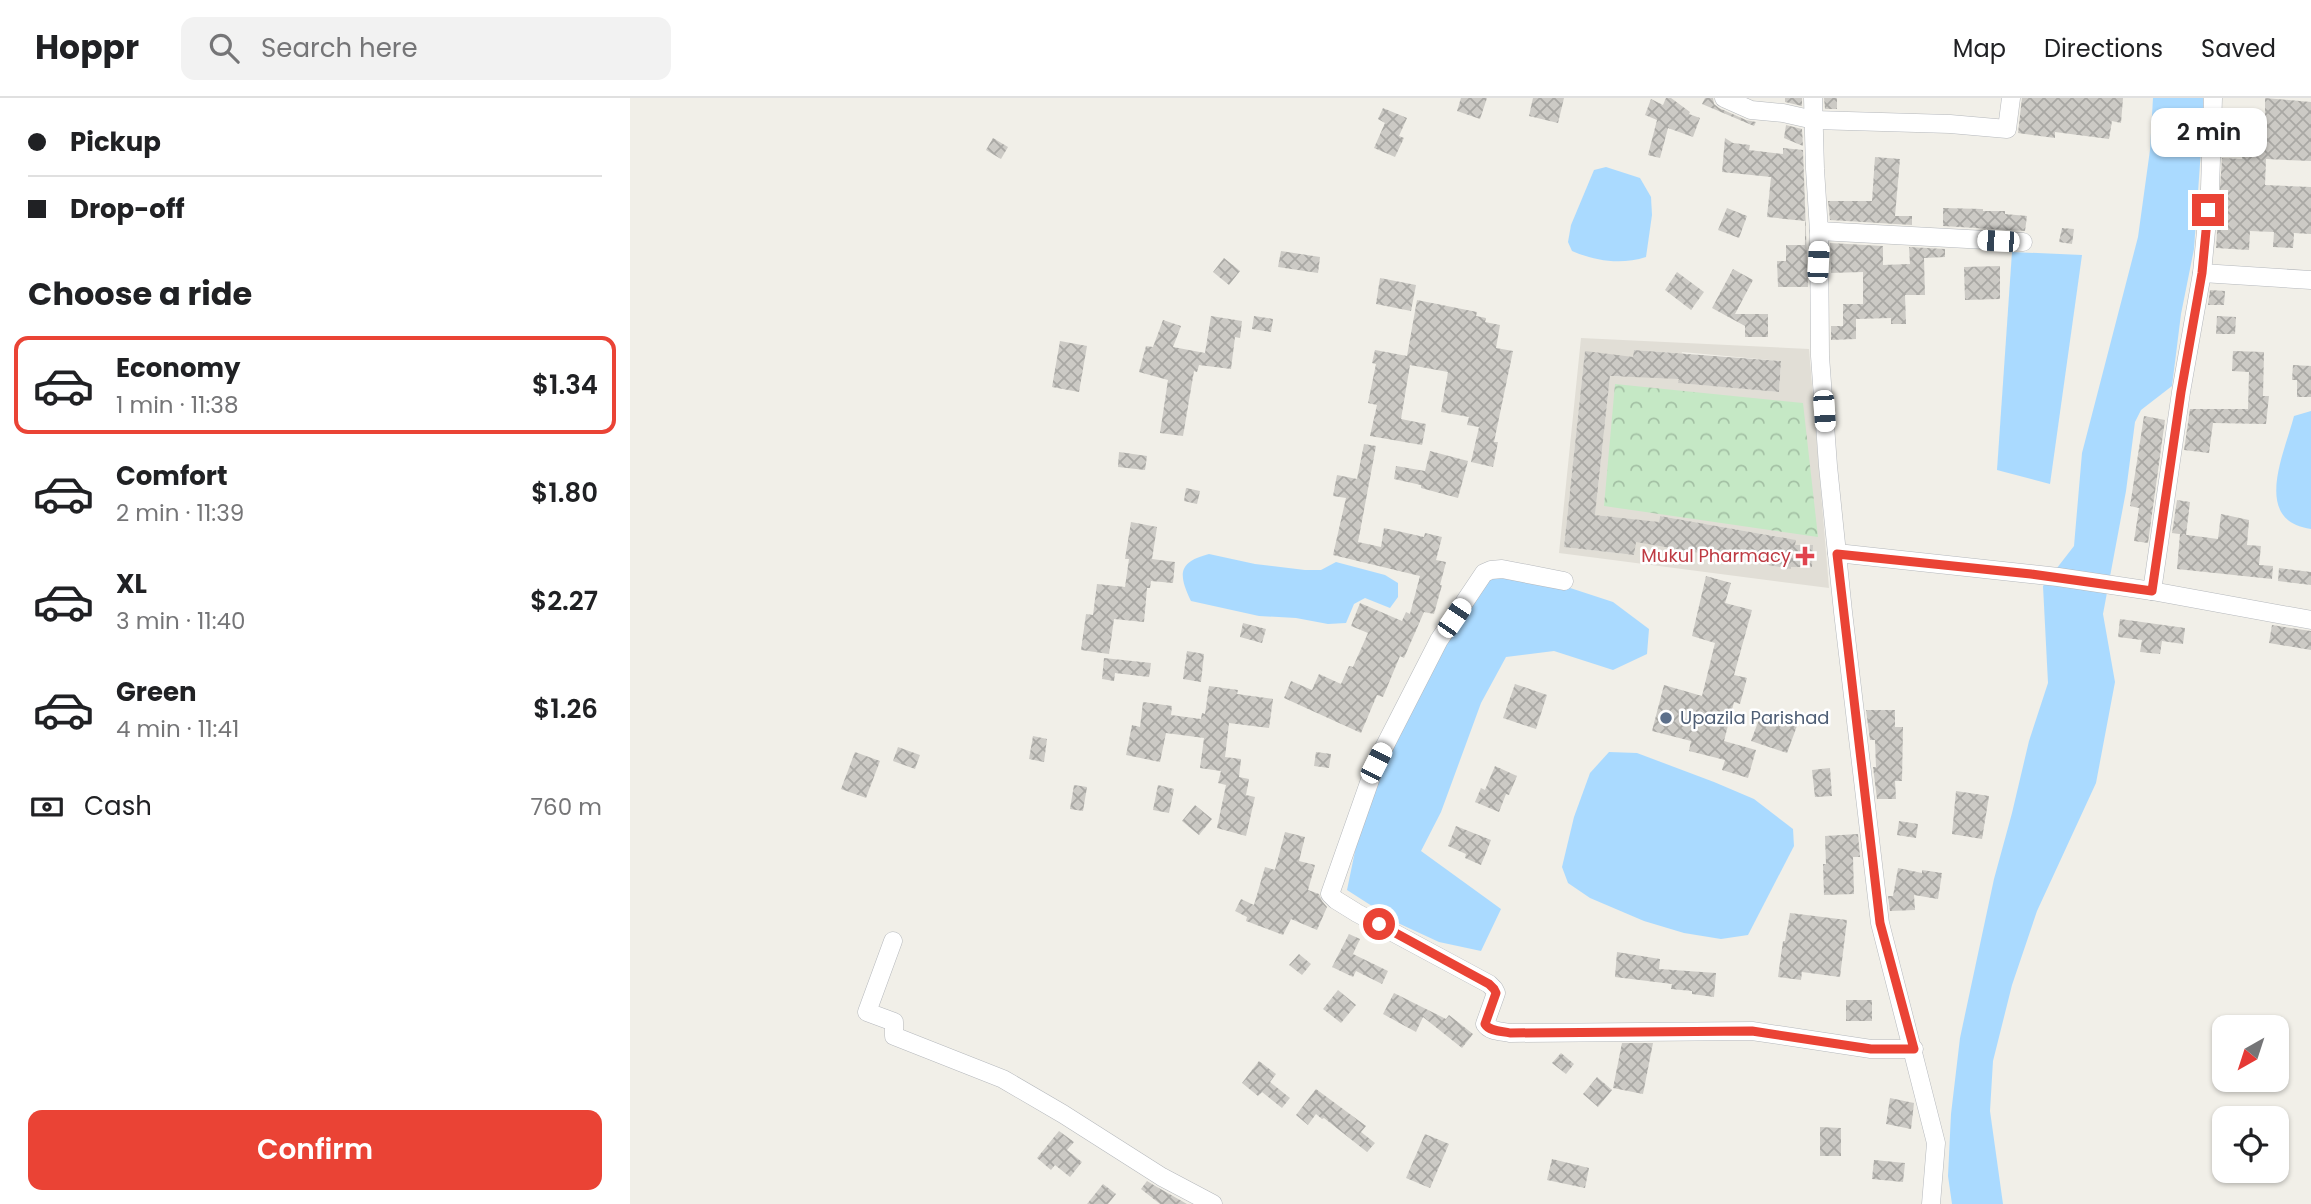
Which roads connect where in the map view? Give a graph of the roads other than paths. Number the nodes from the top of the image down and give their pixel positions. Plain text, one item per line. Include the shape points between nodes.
1 (1724, 98) edge
2 (1813, 98) edge
3 (2011, 98) edge
4 (2213, 98) edge
5 (1814, 120) junction
6 (1819, 231) junction
7 (2023, 243) dead end
8 (2202, 273) junction
9 (2311, 280) edge
10 (1837, 554) junction
11 (1564, 581) dead end
12 (2152, 591) junction
13 (2311, 620) edge
14 (893, 941) dead end
15 (1914, 1049) junction
16 (1213, 1204) edge
17 (1931, 1204) edge

1 - 5 street via 1751,110
2 - 5 street
3 - 5 street via 2007,129
4 - 8 street
5 - 6 street
6 - 7 street
6 - 10 street via 1820,356
8 - 9 street
8 - 12 street
10 - 12 street
10 - 15 street via 1880,923
11 - 15 street via 1502,569 1484,573 1438,640 1376,763 1330,894 1489,984 1496,993 1485,1024 1494,1030 1752,1031 1871,1049
12 - 13 street
14 - 16 street via 867,1012 894,1022 894,1036 1003,1079
15 - 17 street via 1936,1143

